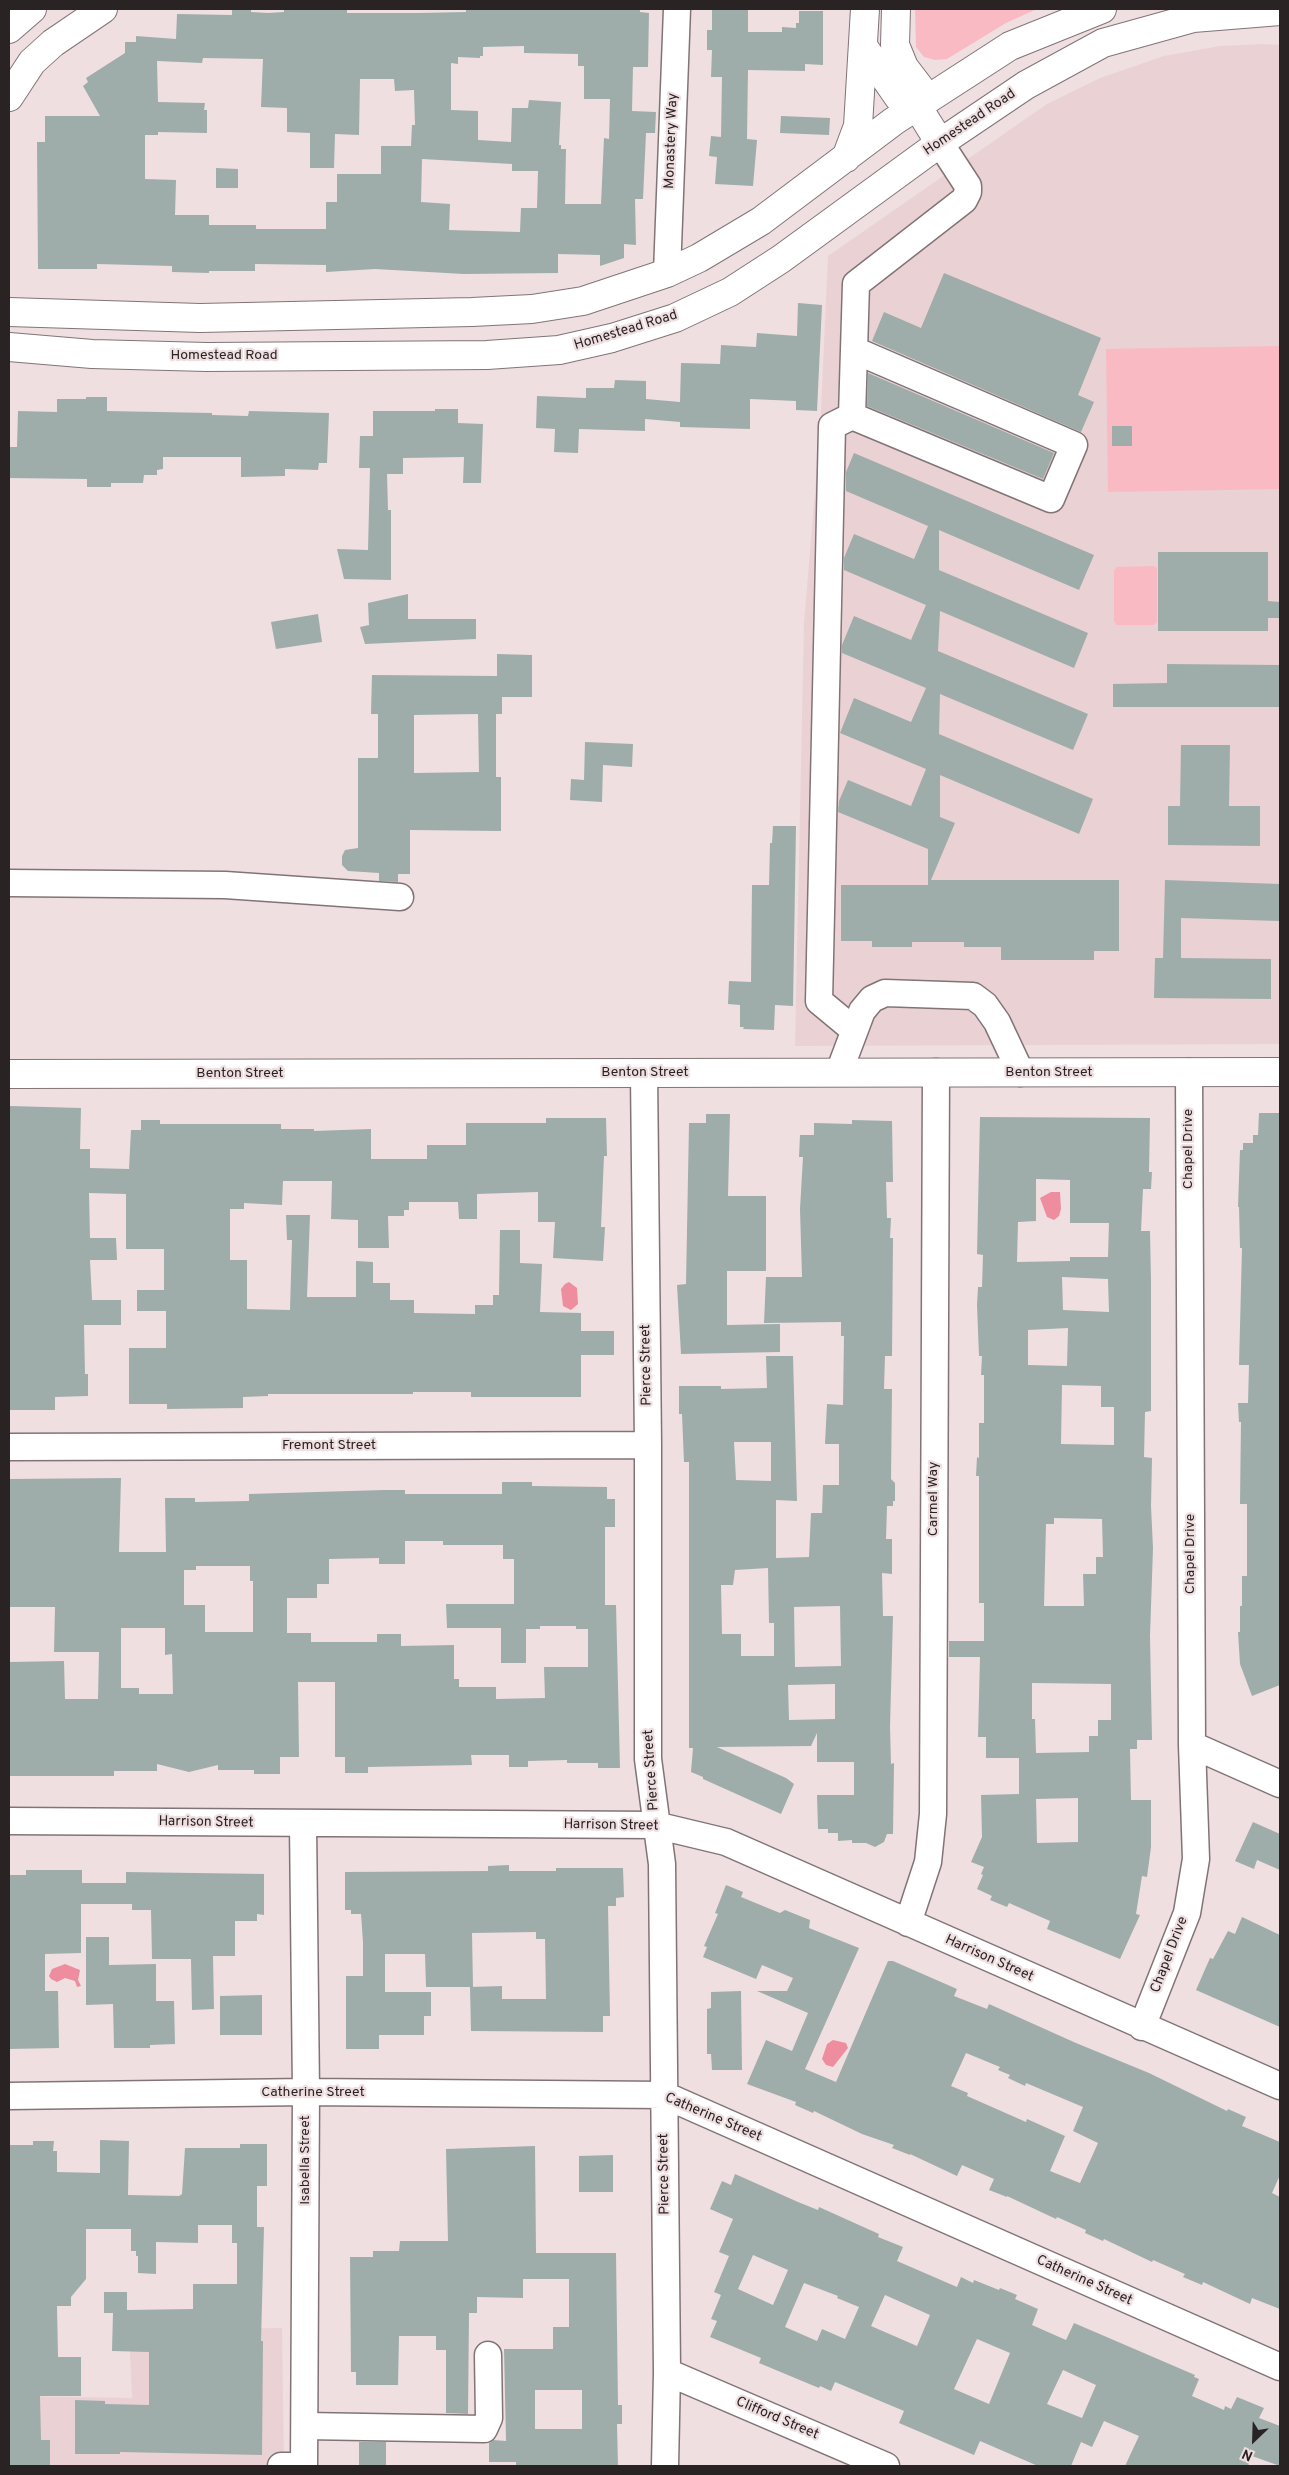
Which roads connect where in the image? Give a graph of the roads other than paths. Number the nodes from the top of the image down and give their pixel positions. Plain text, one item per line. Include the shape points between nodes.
1 (32, 9) edge
2 (102, 9) edge
3 (677, 9) edge
4 (865, 9) edge
5 (896, 9) edge
6 (1102, 9) edge
7 (1280, 11) edge
8 (9, 29) edge
9 (863, 46) junction
10 (9, 96) edge
11 (916, 106) junction
12 (940, 143) junction
13 (846, 158) junction
14 (667, 273) junction
15 (9, 312) edge
16 (9, 347) edge
17 (854, 350) junction
18 (852, 416) junction
19 (9, 883) edge
20 (400, 897) dead end
21 (854, 1030) junction
22 (839, 1072) junction
23 (936, 1072) junction
24 (1189, 1072) junction
25 (1280, 1072) edge
26 (644, 1073) junction
27 (1021, 1073) junction
28 (9, 1074) edge
29 (648, 1445) junction
30 (9, 1447) edge
31 (1192, 1745) junction
32 (1280, 1784) edge
33 (9, 1821) edge
34 (303, 1824) junction
35 (656, 1825) junction
36 (908, 1923) junction
37 (1142, 2027) junction
38 (1280, 2086) edge
39 (306, 2092) junction
40 (664, 2095) junction
41 (9, 2096) edge
42 (488, 2355) dead end
43 (1280, 2367) edge
44 (667, 2372) junction
45 (304, 2426) junction
46 (281, 2466) edge
47 (304, 2466) edge
48 (666, 2466) edge
49 (886, 2466) edge

1 - 8 main road
2 - 10 main road via 39,56
3 - 14 street, Monastery Way
4 - 9 main road
5 - 11 main road via 894,44 904,67 920,88
6 - 11 main road via 1010,46
7 - 12 main road, Homestead Road via 1194,18 1103,43 1026,86
9 - 11 main road via 899,98
9 - 13 main road via 858,126
11 - 12 main road
11 - 13 main road
12 - 16 main road, Homestead Road via 781,259 730,292 675,318 612,338 559,350 487,355 207,356 92,354
12 - 17 street via 968,186 968,192 964,200 856,284
13 - 14 main road via 761,221
14 - 15 main road via 583,301 532,309 200,318
17 - 18 street
17 - 18 street via 1074,445 1051,499
18 - 21 street via 832,426 819,1001
19 - 20 street via 225,886
21 - 22 street
21 - 27 street via 872,999 885,993 973,996 985,1005 997,1022
22 - 23 main road, Benton Street
22 - 26 main road, Benton Street
23 - 27 main road, Benton Street
23 - 36 street, Carmel Way via 933,1814 928,1862
24 - 25 main road, Benton Street
24 - 27 main road, Benton Street
24 - 31 street, Chapel Drive
26 - 28 main road, Benton Street
26 - 29 street, Pierce Street
29 - 30 street, Fremont Street
29 - 35 street, Pierce Street via 648,1759
31 - 32 street
31 - 37 street, Chapel Drive via 1196,1859 1187,1913
33 - 34 street, Harrison Street
34 - 35 street, Harrison Street
34 - 39 street, Isabella Street
35 - 36 street, Harrison Street via 726,1842
35 - 40 street, Pierce Street via 662,1864
36 - 37 street, Harrison Street
37 - 38 street, Harrison Street
39 - 40 street, Catherine Street
39 - 41 street, Catherine Street
39 - 45 street, Isabella Street
40 - 43 street, Catherine Street
40 - 44 street, Pierce Street
42 - 45 street via 489,2418 484,2429
44 - 48 street, Pierce Street
44 - 49 street, Clifford Street
45 - 47 street, Isabella Street
46 - 47 street

